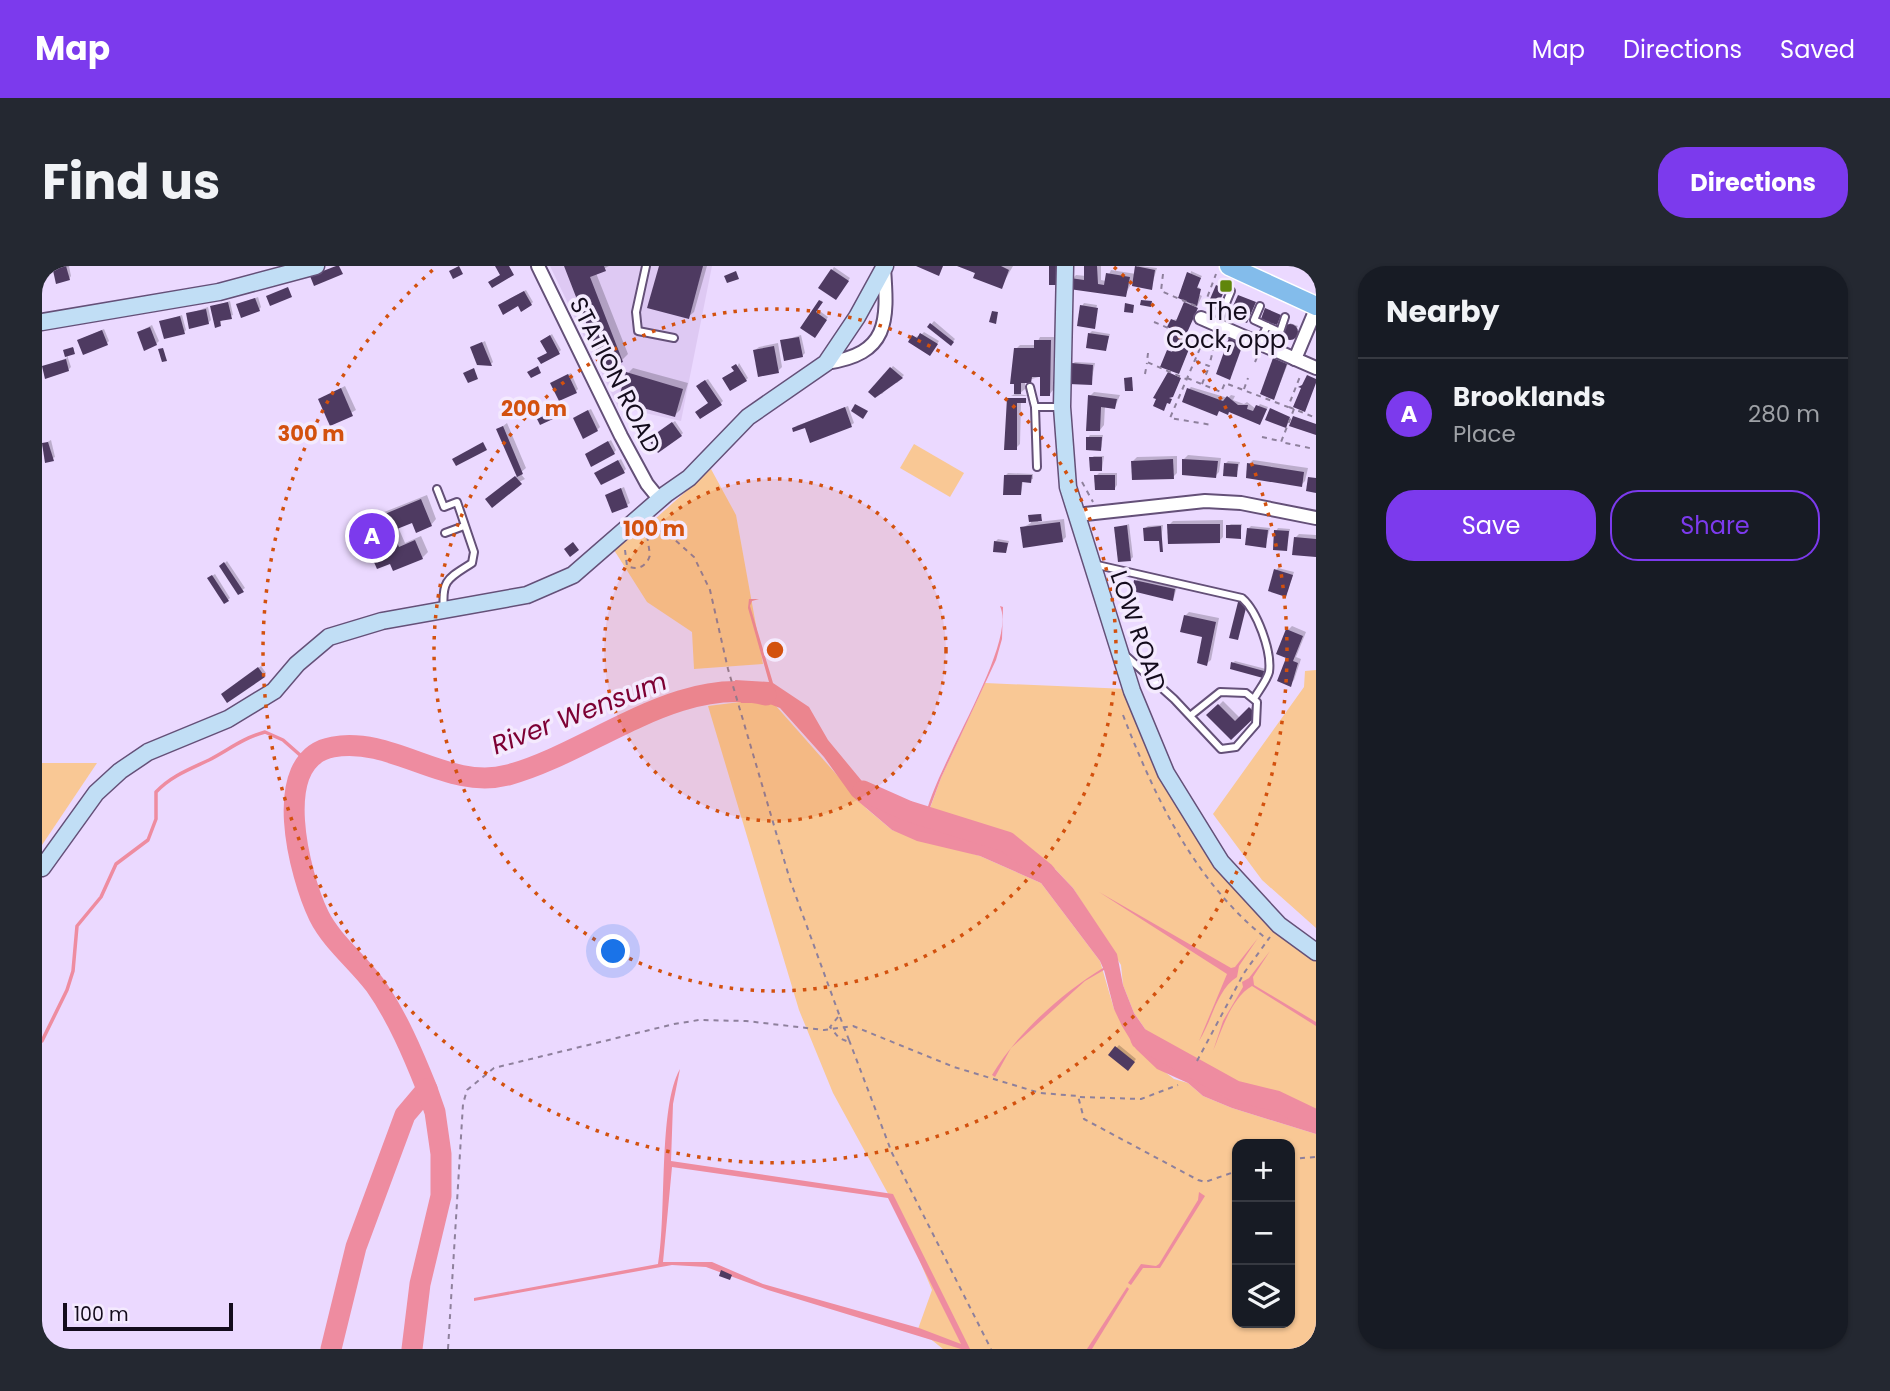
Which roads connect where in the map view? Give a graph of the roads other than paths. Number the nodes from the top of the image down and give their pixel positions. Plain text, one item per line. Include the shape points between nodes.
1 (316, 266) edge
2 (538, 266) edge
3 (646, 266) edge
4 (1065, 266) edge
5 (884, 267) edge
6 (1222, 270) edge
7 (1243, 270) edge
8 (1231, 291) dead end
9 (1260, 306) dead end
10 (1316, 308) edge
11 (1285, 317) dead end
12 (1201, 318) dead end
13 (42, 322) edge
14 (1217, 325) junction
15 (1267, 326) junction
16 (674, 338) dead end
17 (1259, 343) junction
18 (826, 363) junction
19 (1305, 363) edge
20 (1030, 387) dead end
21 (1035, 407) junction
22 (1062, 407) junction
23 (1037, 467) dead end
24 (437, 489) dead end
25 (660, 500) junction
26 (1076, 515) junction
27 (1316, 518) edge
28 (464, 526) junction
29 (445, 533) dead end
30 (1091, 564) junction
31 (444, 612) junction
32 (1120, 651) junction
33 (1255, 697) junction
34 (1190, 716) junction
35 (42, 868) edge
36 (1316, 953) edge

1 - 13 street via 219,292
2 - 25 street, STATION ROAD via 621,436
3 - 16 lane via 636,312 638,331
4 - 22 street, LOW ROAD
5 - 18 street via 858,317
5 - 18 street via 887,309 883,329 869,349 852,359
6 - 7 main road
7 - 10 main road
8 - 14 lane
9 - 15 lane via 1254,320
10 - 19 street
11 - 15 lane via 1280,332
12 - 14 street
14 - 17 street
15 - 17 lane
17 - 19 street
18 - 25 street via 748,417 706,463
20 - 21 lane
21 - 22 lane
21 - 23 lane
22 - 26 street, LOW ROAD via 1068,487
24 - 28 lane via 444,506 457,502
25 - 31 street via 573,575 527,595
26 - 27 street via 1205,501
26 - 30 street, LOW ROAD
28 - 29 lane
28 - 31 lane via 474,552 472,563 447,579 442,592
30 - 32 street, LOW ROAD
30 - 33 lane via 1242,598 1259,621 1267,657 1269,673
31 - 35 street via 371,624 329,637 274,691 228,719 148,752 96,793
32 - 34 lane
32 - 36 street, LOW ROAD via 1132,691 1188,813 1221,862 1279,925
33 - 34 lane via 1220,692
33 - 34 lane via 1256,724 1231,749 1217,747

